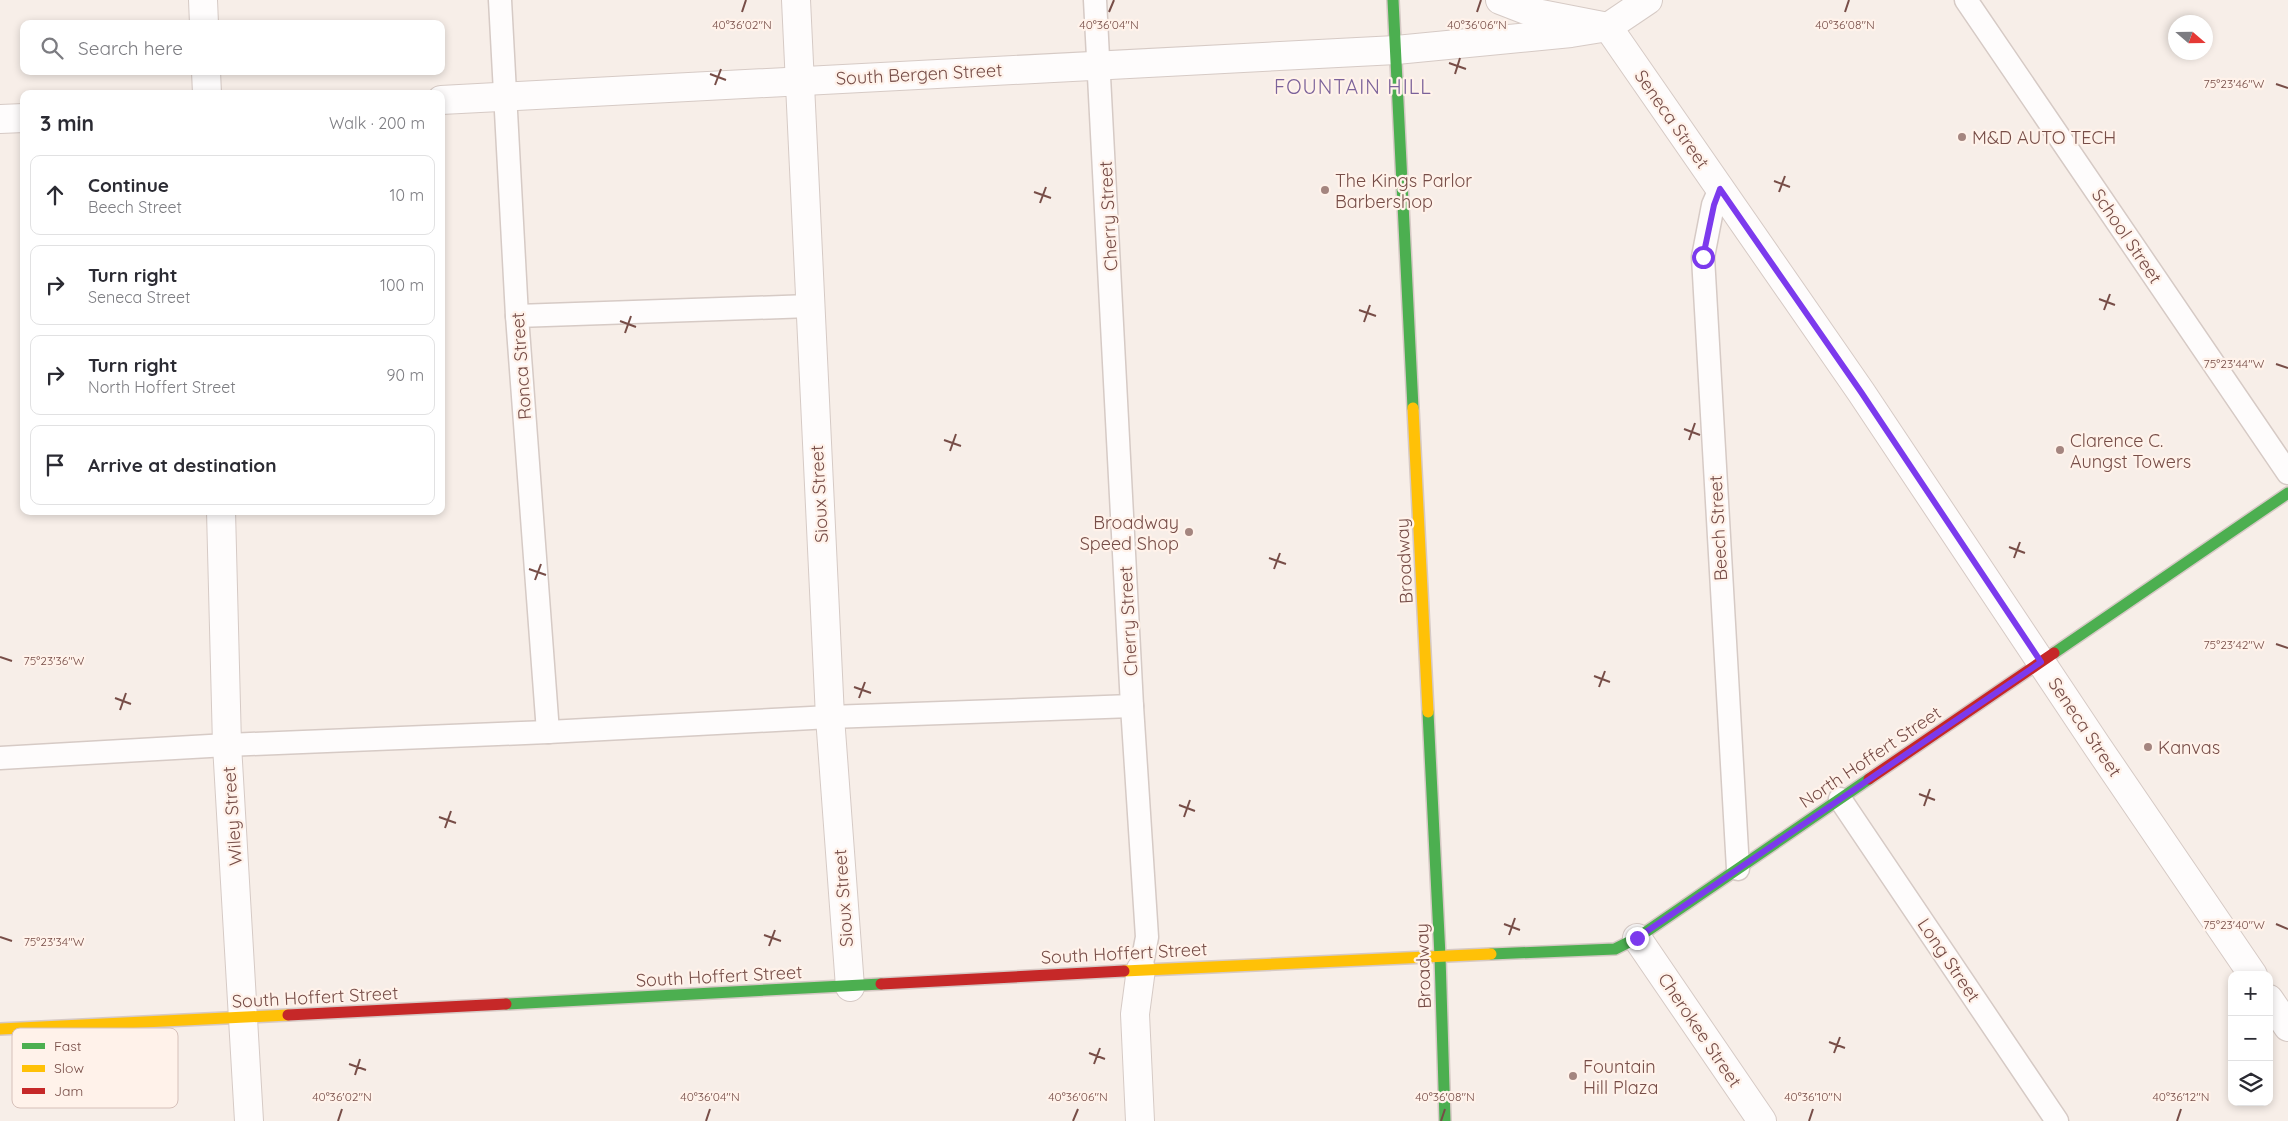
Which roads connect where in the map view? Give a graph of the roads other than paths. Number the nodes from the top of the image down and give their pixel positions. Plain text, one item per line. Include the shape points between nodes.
1 (203, 0) edge
2 (500, 0) edge
3 (796, 0) edge
4 (1095, 0) edge
5 (1393, 0) edge
6 (1500, 0) edge
7 (1648, 0) edge
8 (1966, 0) edge
9 (204, 20) edge
10 (1608, 27) junction
11 (1396, 50) junction
12 (1100, 64) junction
13 (206, 75) edge
14 (800, 81) junction
15 (207, 90) edge
16 (504, 95) junction
17 (445, 100) edge
18 (20, 118) edge
19 (0, 119) edge
20 (1720, 189) junction
21 (810, 306) junction
22 (517, 316) junction
23 (2288, 473) edge
24 (2288, 493) edge
25 (221, 515) edge
26 (2041, 662) junction
27 (1132, 706) junction
28 (830, 717) junction
29 (548, 732) junction
30 (227, 745) junction
31 (0, 758) edge
32 (1840, 799) junction
33 (1738, 869) junction
34 (1637, 938) junction
35 (1440, 956) junction
36 (1141, 969) junction
37 (2250, 971) edge
38 (850, 987) junction
39 (2273, 1005) edge
40 (243, 1019) junction
41 (2288, 1027) edge
42 (24, 1028) edge
43 (249, 1121) edge
44 (1140, 1121) edge
45 (1445, 1121) edge
46 (1762, 1121) edge
47 (2057, 1121) edge

1 - 9 street
2 - 16 lane, Ronca Street
3 - 14 street, Sioux Street
4 - 12 lane, Cherry Street
5 - 11 street, Broadway
6 - 10 street via 1531,12
7 - 10 street
8 - 23 lane, School Street
10 - 11 street, South Bergen Street
10 - 20 street, Seneca Street
11 - 12 street, South Bergen Street
11 - 35 street, Broadway
12 - 14 street, South Bergen Street
12 - 27 lane, Cherry Street
13 - 15 street
14 - 16 street, South Bergen Street
14 - 21 street, Sioux Street
16 - 17 street, South Bergen Street
16 - 22 lane, Ronca Street
18 - 19 street
20 - 26 street, Seneca Street via 1861,392
20 - 33 lane, Beech Street via 1703,257
21 - 22 lane
21 - 28 street, Sioux Street
22 - 29 lane, Ronca Street
24 - 26 street, North Hoffert Street
25 - 30 street, Wiley Street
26 - 32 street, North Hoffert Street
26 - 37 street, Seneca Street
27 - 28 lane
27 - 36 lane, Cherry Street via 1147,937
28 - 29 lane
28 - 38 street, Sioux Street
29 - 30 lane
30 - 31 lane
30 - 40 street, Wiley Street
32 - 33 street, North Hoffert Street
32 - 47 lane, Long Street
33 - 34 street, North Hoffert Street
34 - 35 street, North Hoffert Street via 1615,949
34 - 46 street, Cherokee Street
35 - 36 street, South Hoffert Street
35 - 45 street, Broadway
36 - 38 street, South Hoffert Street
36 - 44 street, Cherry Street via 1135,1014
38 - 40 street, South Hoffert Street
39 - 41 street
40 - 42 street, South Hoffert Street
40 - 43 street, Wiley Street

